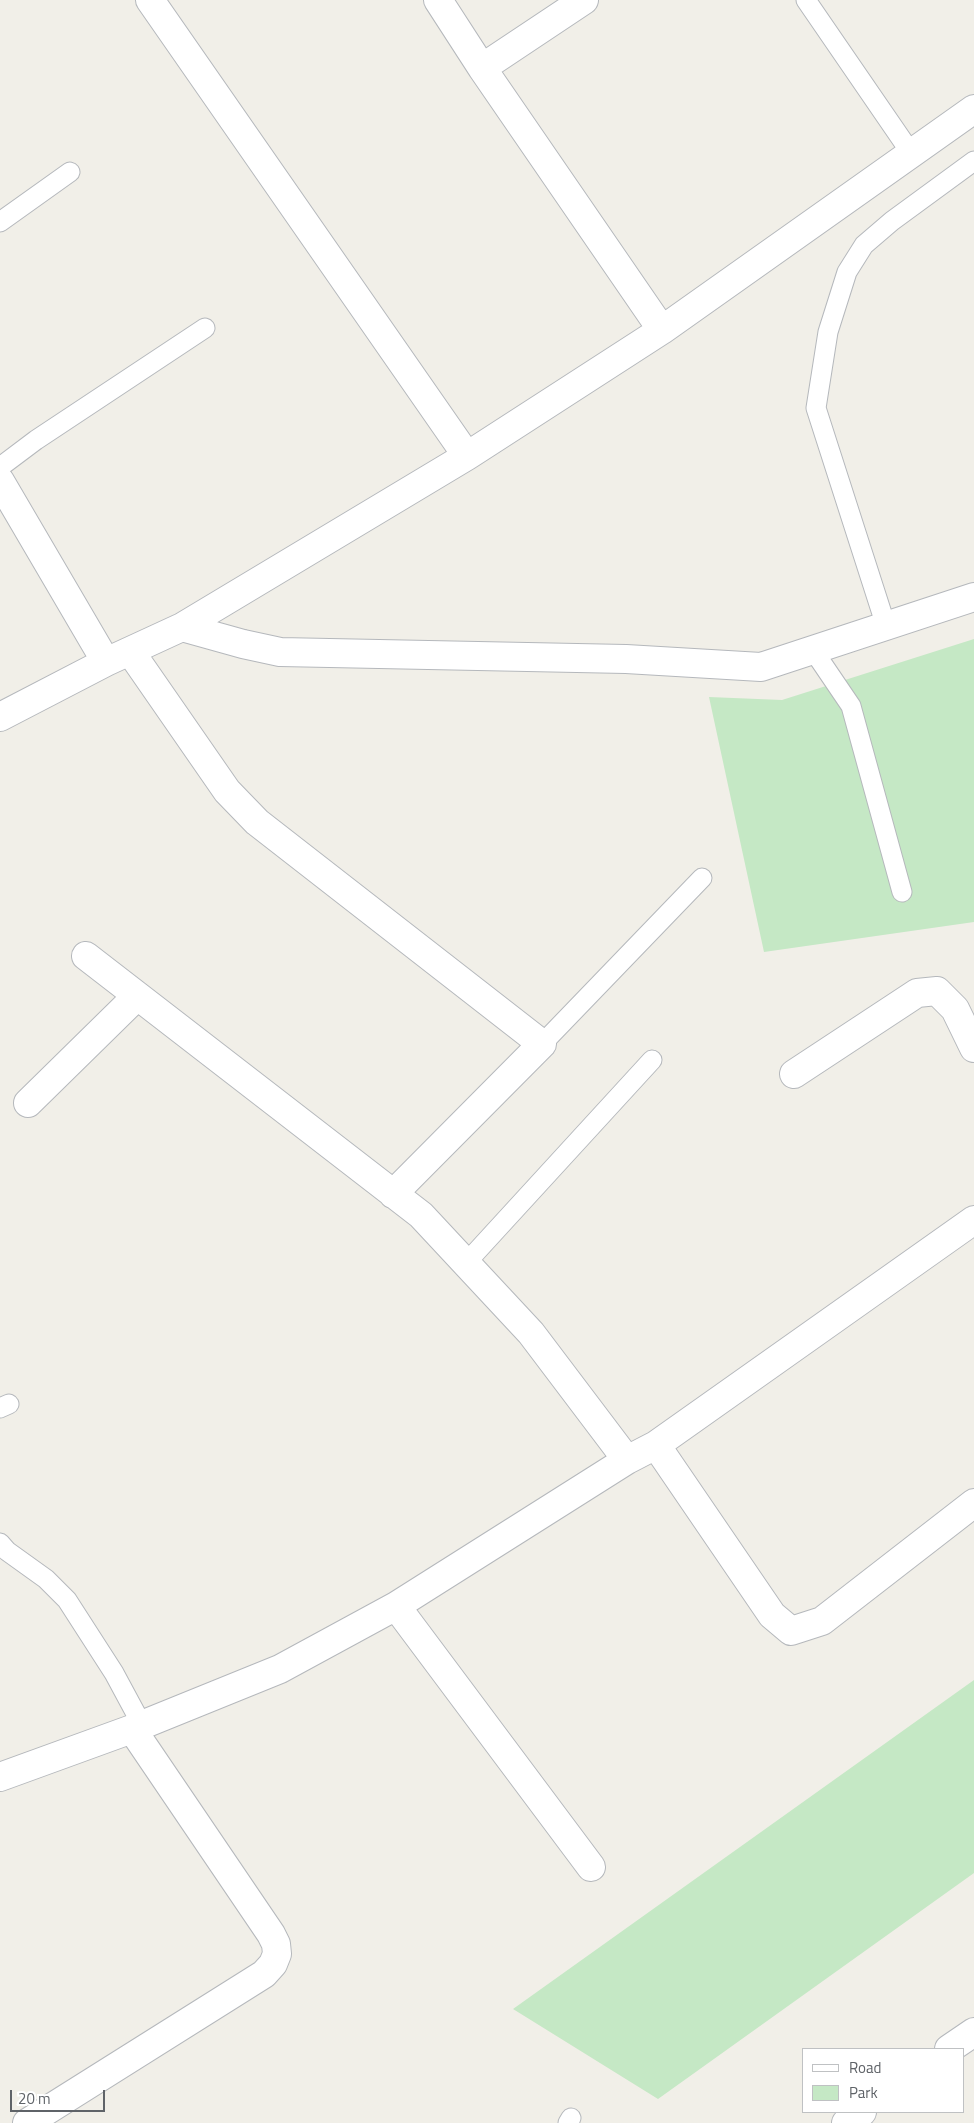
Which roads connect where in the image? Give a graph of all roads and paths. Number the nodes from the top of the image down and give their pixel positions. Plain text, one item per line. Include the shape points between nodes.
1 (150, 0) edge
2 (438, 0) edge
3 (584, 0) edge
4 (806, 0) edge
5 (482, 68) junction
6 (974, 109) edge
7 (912, 153) junction
8 (974, 161) edge
9 (70, 172) dead end
10 (0, 222) edge
11 (205, 328) dead end
12 (662, 330) junction
13 (467, 456) junction
14 (0, 467) edge
15 (0, 481) edge
16 (974, 597) edge
17 (886, 626) junction
18 (182, 627) junction
19 (814, 650) junction
20 (118, 656) junction
21 (0, 717) edge
22 (702, 878) dead end
23 (902, 892) dead end
24 (86, 956) dead end
25 (137, 996) junction
26 (542, 1044) junction
27 (974, 1048) edge
28 (652, 1060) dead end
29 (794, 1074) dead end
30 (28, 1103) dead end
31 (393, 1194) junction
32 (974, 1220) edge
33 (466, 1263) junction
34 (656, 1445) junction
35 (627, 1460) junction
36 (974, 1503) edge
37 (0, 1543) edge
38 (396, 1606) junction
39 (137, 1727) junction
40 (0, 1777) edge
41 (591, 1867) dead end
42 (974, 2032) edge
43 (950, 2048) edge
44 (861, 2113) edge
45 (27, 2123) edge
46 (846, 2123) edge

1 - 13 street
2 - 5 street
3 - 5 street
4 - 7 lane
5 - 12 street
6 - 7 street
7 - 12 street
8 - 17 lane via 864,245 847,272 828,332 816,408
9 - 10 lane
11 - 14 lane
12 - 13 street
13 - 18 street
15 - 20 street
16 - 17 street
17 - 19 street
18 - 19 street via 280,652 626,659 761,667
18 - 20 street
19 - 23 lane via 851,706
20 - 21 street
20 - 26 street via 227,791 257,822
22 - 26 lane
24 - 25 street
25 - 30 street
25 - 31 street
26 - 31 street
27 - 29 street via 955,1009 937,991 917,993
28 - 33 lane
31 - 33 street via 421,1215
32 - 34 street
33 - 35 street via 531,1334
34 - 35 street
34 - 36 street via 772,1615 791,1631 822,1621
35 - 38 street
37 - 39 lane via 67,1600 114,1673
38 - 39 street via 280,1669
38 - 41 street
39 - 40 street
39 - 45 street via 271,1934 277,1954 264,1974
42 - 43 street
44 - 46 street

